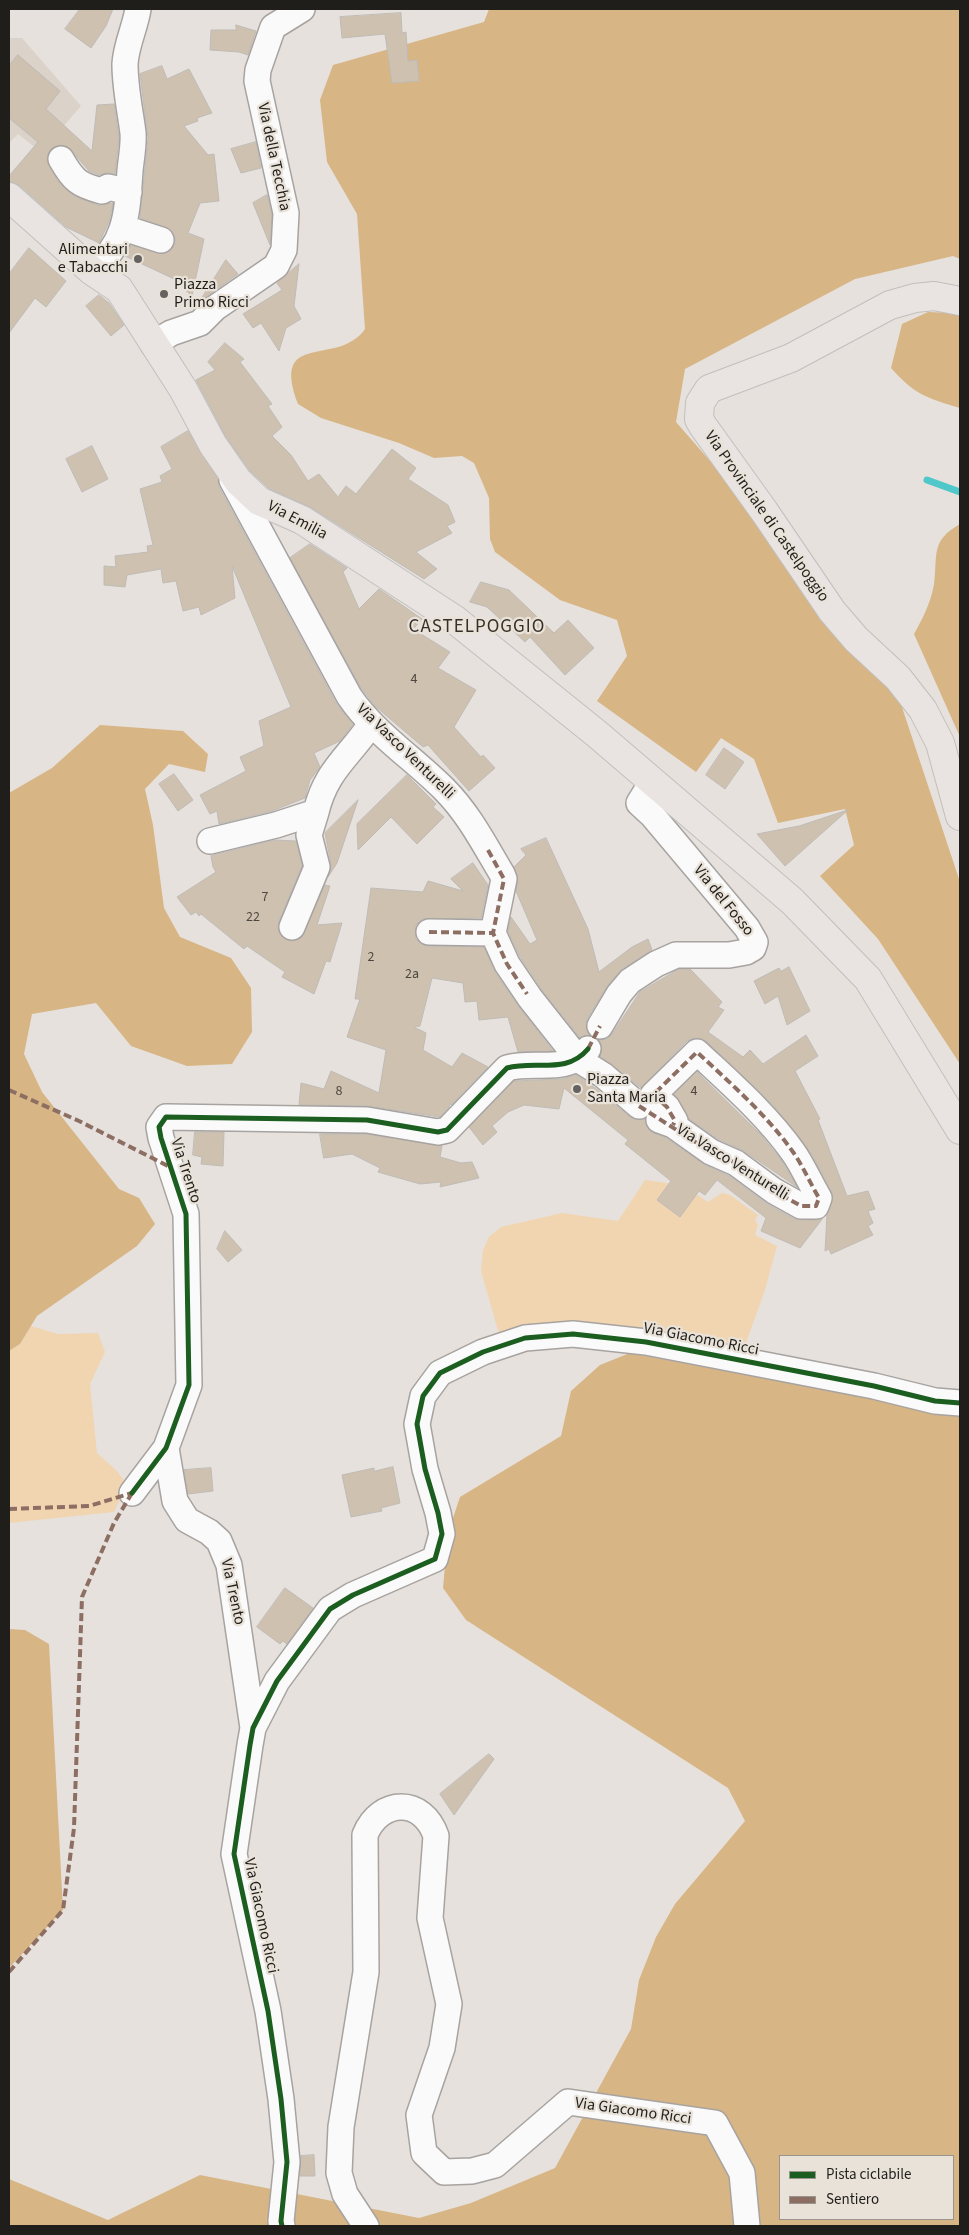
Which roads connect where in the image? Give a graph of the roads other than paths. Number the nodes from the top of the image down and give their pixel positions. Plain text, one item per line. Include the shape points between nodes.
1 (138, 9) edge
2 (302, 9) edge
3 (61, 159) dead end
4 (129, 192) junction
5 (9, 198) edge
6 (124, 228) junction
7 (161, 240) dead end
8 (92, 271) junction
9 (960, 301) edge
10 (153, 344) junction
11 (213, 445) junction
12 (371, 724) junction
13 (652, 782) junction
14 (316, 812) junction
15 (960, 816) edge
16 (210, 841) dead end
17 (292, 927) dead end
18 (429, 932) dead end
19 (493, 933) junction
20 (600, 1026) dead end
21 (576, 1057) junction
22 (657, 1117) junction
23 (960, 1130) edge
24 (960, 1403) edge
25 (166, 1448) junction
26 (132, 1493) dead end
27 (253, 1728) junction
28 (282, 2226) edge
29 (366, 2226) edge
30 (747, 2226) edge

1 - 4 street via 125,62 125,91 133,134
2 - 10 street, Via della Tecchia via 273,27 257,81 286,213 284,250 276,266 215,308 200,323 171,333
3 - 4 street via 83,186 102,191 108,187
4 - 6 street
5 - 8 main road, Via Emilia
6 - 7 street
6 - 8 street via 102,263
8 - 10 main road, Via Emilia via 119,290
9 - 15 main road, Via Provinciale di Castelpoggio via 934,296 890,305 791,358 710,390 699,410 703,426 832,611 856,639 898,678 923,710 940,743
10 - 11 main road, Via Emilia
11 - 12 street, Via Vasco Venturelli via 349,696
11 - 13 main road, Via Emilia via 238,481 259,502 302,520 454,619
12 - 14 street via 332,772 321,792
12 - 19 street, Via Vasco Venturelli via 422,768 466,813 488,850 504,879
13 - 20 street, Via del Fosso via 638,803 652,815 747,928 755,942 753,948 746,952 676,955 656,964 630,981
13 - 23 main road via 792,901 868,979
14 - 16 street via 276,826
14 - 17 street via 309,835 317,867
18 - 19 street
19 - 21 street via 507,964 527,994
21 - 22 street, Via Vasco Venturelli
21 - 25 street, Via Trento via 507,1068 447,1130 438,1132 367,1120 166,1117 159,1126 160,1132 186,1214 189,1368 189,1385
22 - 22 street, Via Vasco Venturelli via 711,1152 736,1163 774,1192 801,1206 816,1206 820,1198 794,1153 697,1052 653,1095 667,1107 676,1121
24 - 27 street, Via Giacomo Ricci via 646,1342 573,1334 525,1338 483,1352 440,1373 423,1396 417,1424 424,1469 442,1534 434,1559 353,1595 330,1609 277,1681
25 - 26 street, Via Trento
25 - 27 street, Via Trento via 175,1501 186,1520 219,1541 229,1565
27 - 28 street, Via Giacomo Ricci via 234,1854 268,2011 281,2099 287,2162
29 - 30 street, Via Giacomo Ricci via 345,2194 340,2172 341,2127 366,1972 365,1835 378,1815 401,1807 424,1815 436,1836 430,1918 449,2004 442,2048 419,2115 424,2154 444,2172 472,2171 495,2165 568,2102 715,2123 742,2173

